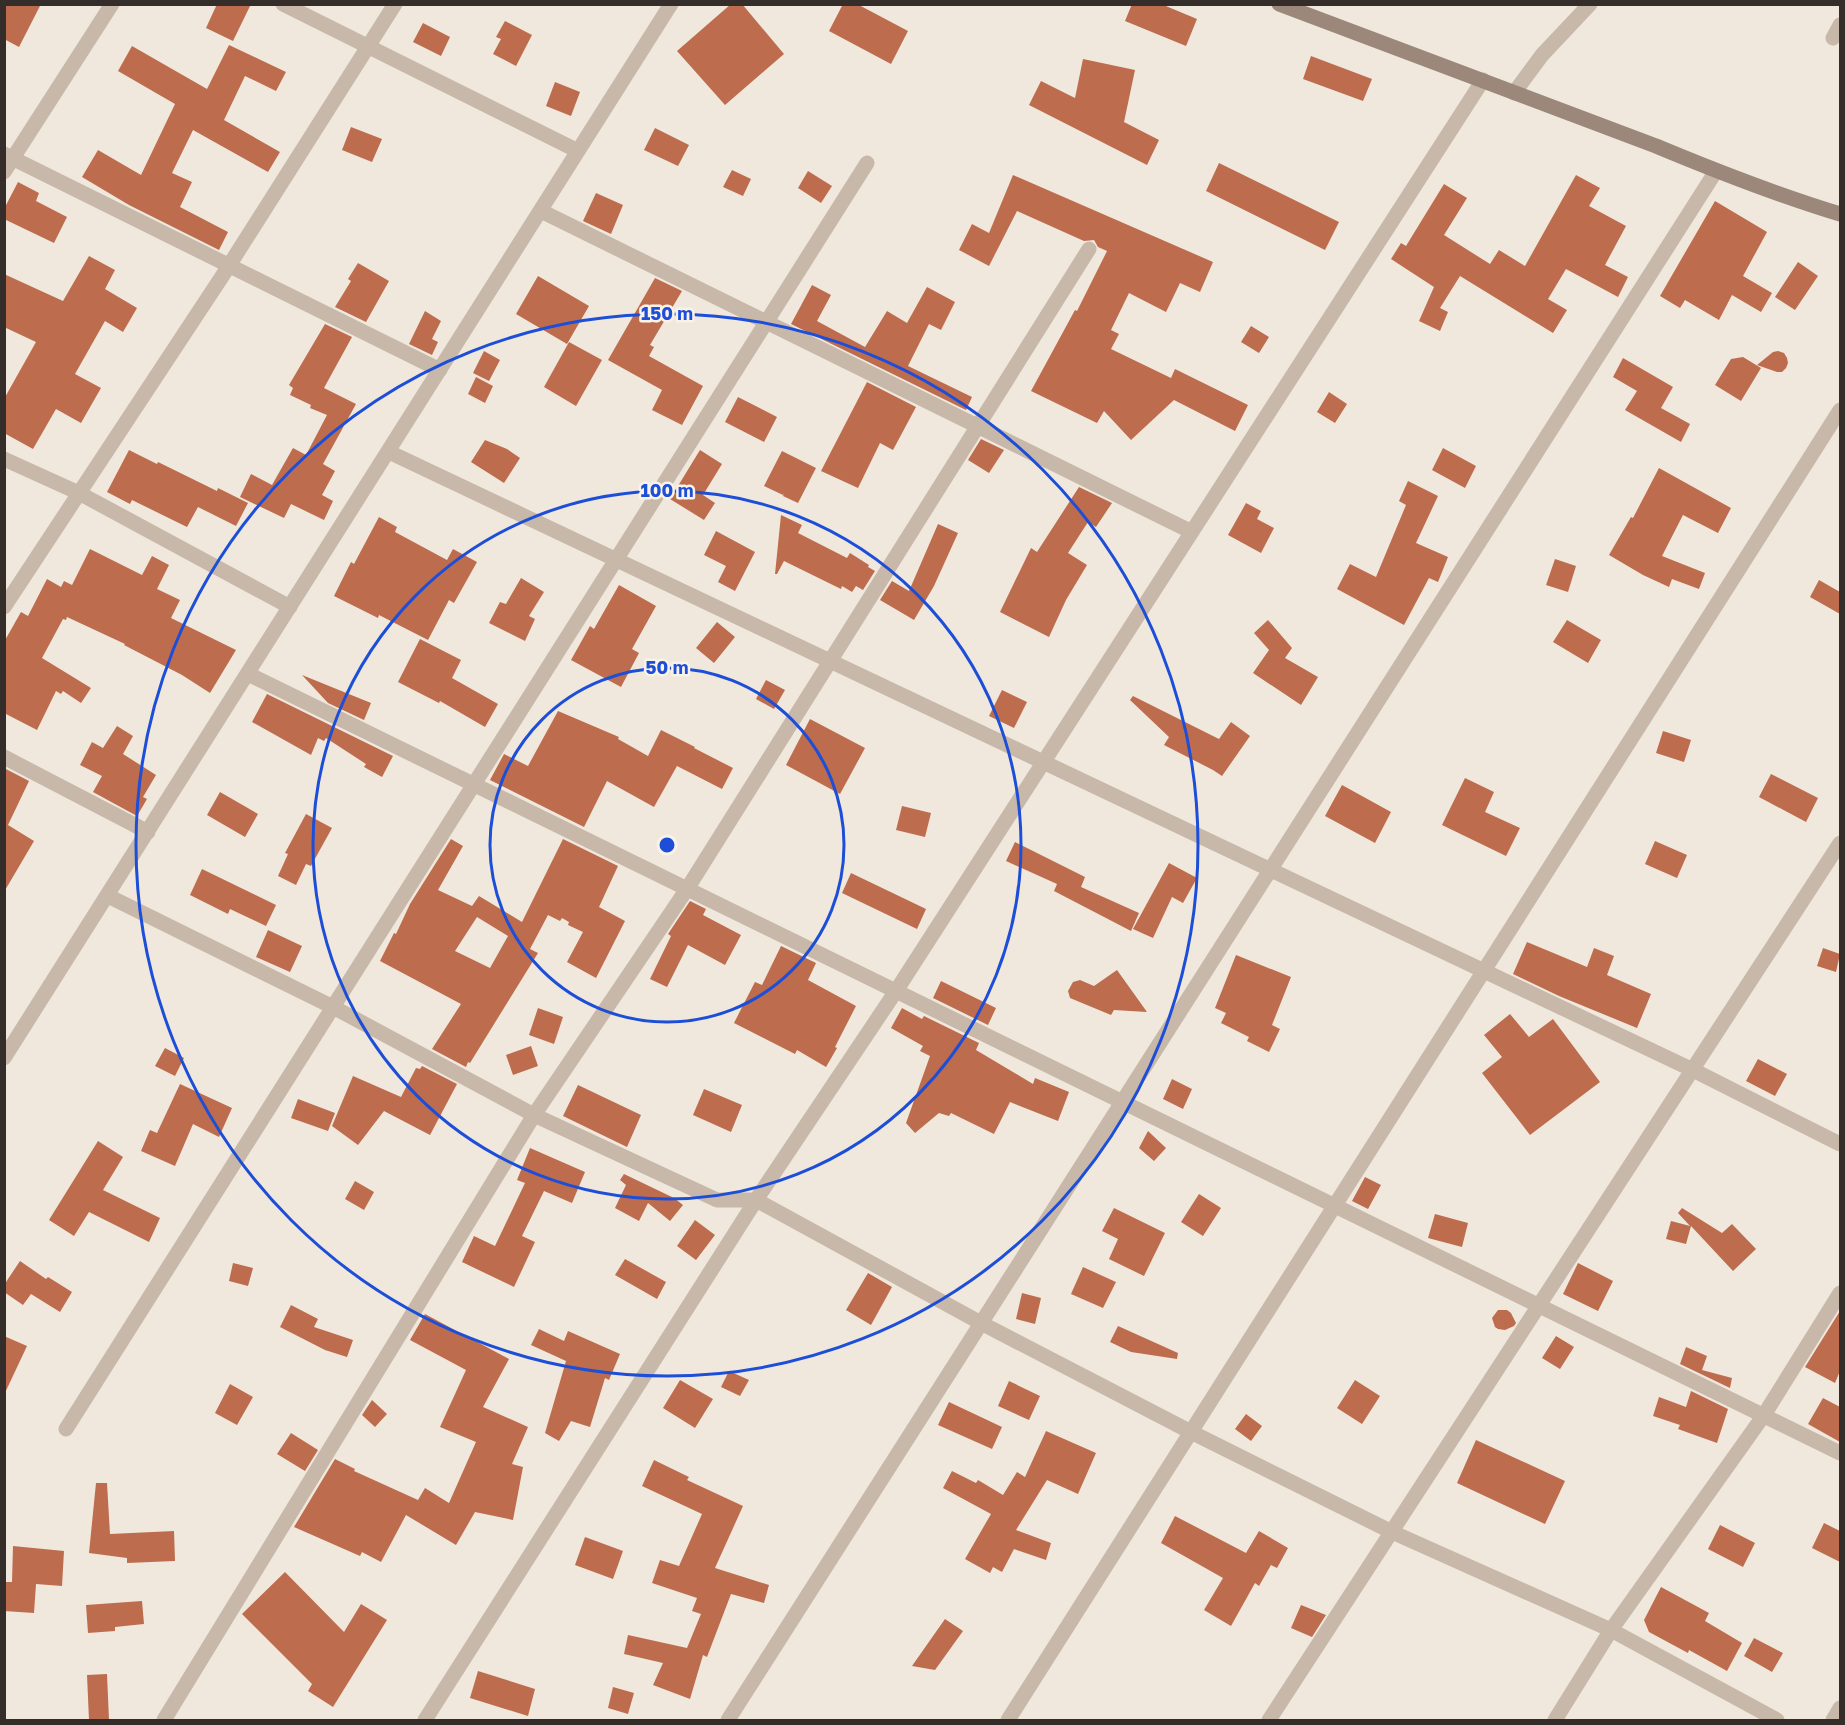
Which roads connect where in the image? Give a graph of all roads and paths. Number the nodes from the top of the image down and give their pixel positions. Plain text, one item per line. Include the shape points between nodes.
1 (112, 4) edge
2 (283, 4) edge
3 (395, 4) edge
4 (671, 4) edge
5 (1590, 4) edge
6 (1287, 6) edge
7 (366, 47) junction
8 (1483, 80) junction
9 (1514, 93) junction
10 (578, 151) junction
11 (9, 156) edge
12 (867, 163) dead end
13 (1716, 171) junction
14 (4, 172) edge
15 (541, 211) junction
16 (1840, 214) edge
17 (1089, 249) dead end
18 (229, 266) junction
19 (766, 322) junction
20 (440, 370) junction
21 (1840, 410) edge
22 (978, 426) junction
23 (389, 452) junction
24 (4, 459) edge
25 (79, 493) junction
26 (1192, 532) junction
27 (616, 559) junction
28 (4, 607) edge
29 (290, 607) junction
30 (830, 661) junction
31 (248, 674) junction
32 (4, 757) edge
33 (1043, 762) junction
34 (473, 785) junction
35 (148, 832) junction
36 (1840, 843) edge
37 (1270, 870) junction
38 (687, 889) junction
39 (108, 896) junction
40 (1484, 971) junction
41 (896, 991) junction
42 (333, 1007) junction
43 (4, 1058) edge
44 (1693, 1070) junction
45 (1122, 1102) junction
46 (534, 1115) junction
47 (1840, 1144) edge
48 (756, 1200) junction
49 (1335, 1206) junction
50 (1840, 1293) edge
51 (1539, 1305) junction
52 (981, 1323) junction
53 (1764, 1415) junction
54 (66, 1429) dead end
55 (1191, 1432) junction
56 (1840, 1453) edge
57 (1392, 1532) junction
58 (1611, 1630) junction
59 (1840, 1708) edge
60 (164, 1720) edge
61 (425, 1720) edge
62 (728, 1720) edge
63 (1008, 1720) edge
64 (1269, 1720) edge
65 (1555, 1720) edge
66 (1777, 1720) edge
67 (1833, 1720) edge

1 - 11 street
2 - 7 street
3 - 7 street
4 - 10 street
5 - 9 street via 1542,55
6 - 8 main road
7 - 10 street
7 - 18 street
8 - 9 main road
8 - 26 street
9 - 13 main road
10 - 15 street
11 - 14 street
11 - 18 street
12 - 19 street
13 - 16 main road
13 - 37 street
15 - 19 street
15 - 20 street
17 - 22 street
18 - 20 street
18 - 25 street
19 - 22 street
19 - 27 street
20 - 23 street
21 - 40 street
22 - 26 street
22 - 30 street
23 - 27 street
23 - 29 street
24 - 25 street
25 - 28 street
25 - 29 street
26 - 33 street
27 - 30 street
27 - 34 street
29 - 31 street
30 - 33 street
30 - 38 street
31 - 34 street
31 - 35 street
32 - 35 street
33 - 37 street
33 - 41 street
34 - 38 street
34 - 42 street
35 - 39 street
36 - 44 street
37 - 40 street
37 - 45 street
38 - 41 street
38 - 46 street
39 - 42 street
39 - 43 street
40 - 44 street
40 - 49 street
41 - 45 street
41 - 48 street
42 - 46 street
42 - 54 street
44 - 47 street
44 - 51 street
45 - 49 street
45 - 52 street
46 - 48 street via 717,1200
46 - 60 street
48 - 52 street
48 - 61 street
49 - 51 street
49 - 55 street
50 - 53 street
51 - 53 street
51 - 57 street
52 - 55 street
52 - 62 street
53 - 56 street
53 - 58 street
55 - 57 street
55 - 63 street
57 - 58 street
57 - 64 street
58 - 65 street
58 - 66 street
59 - 67 street

